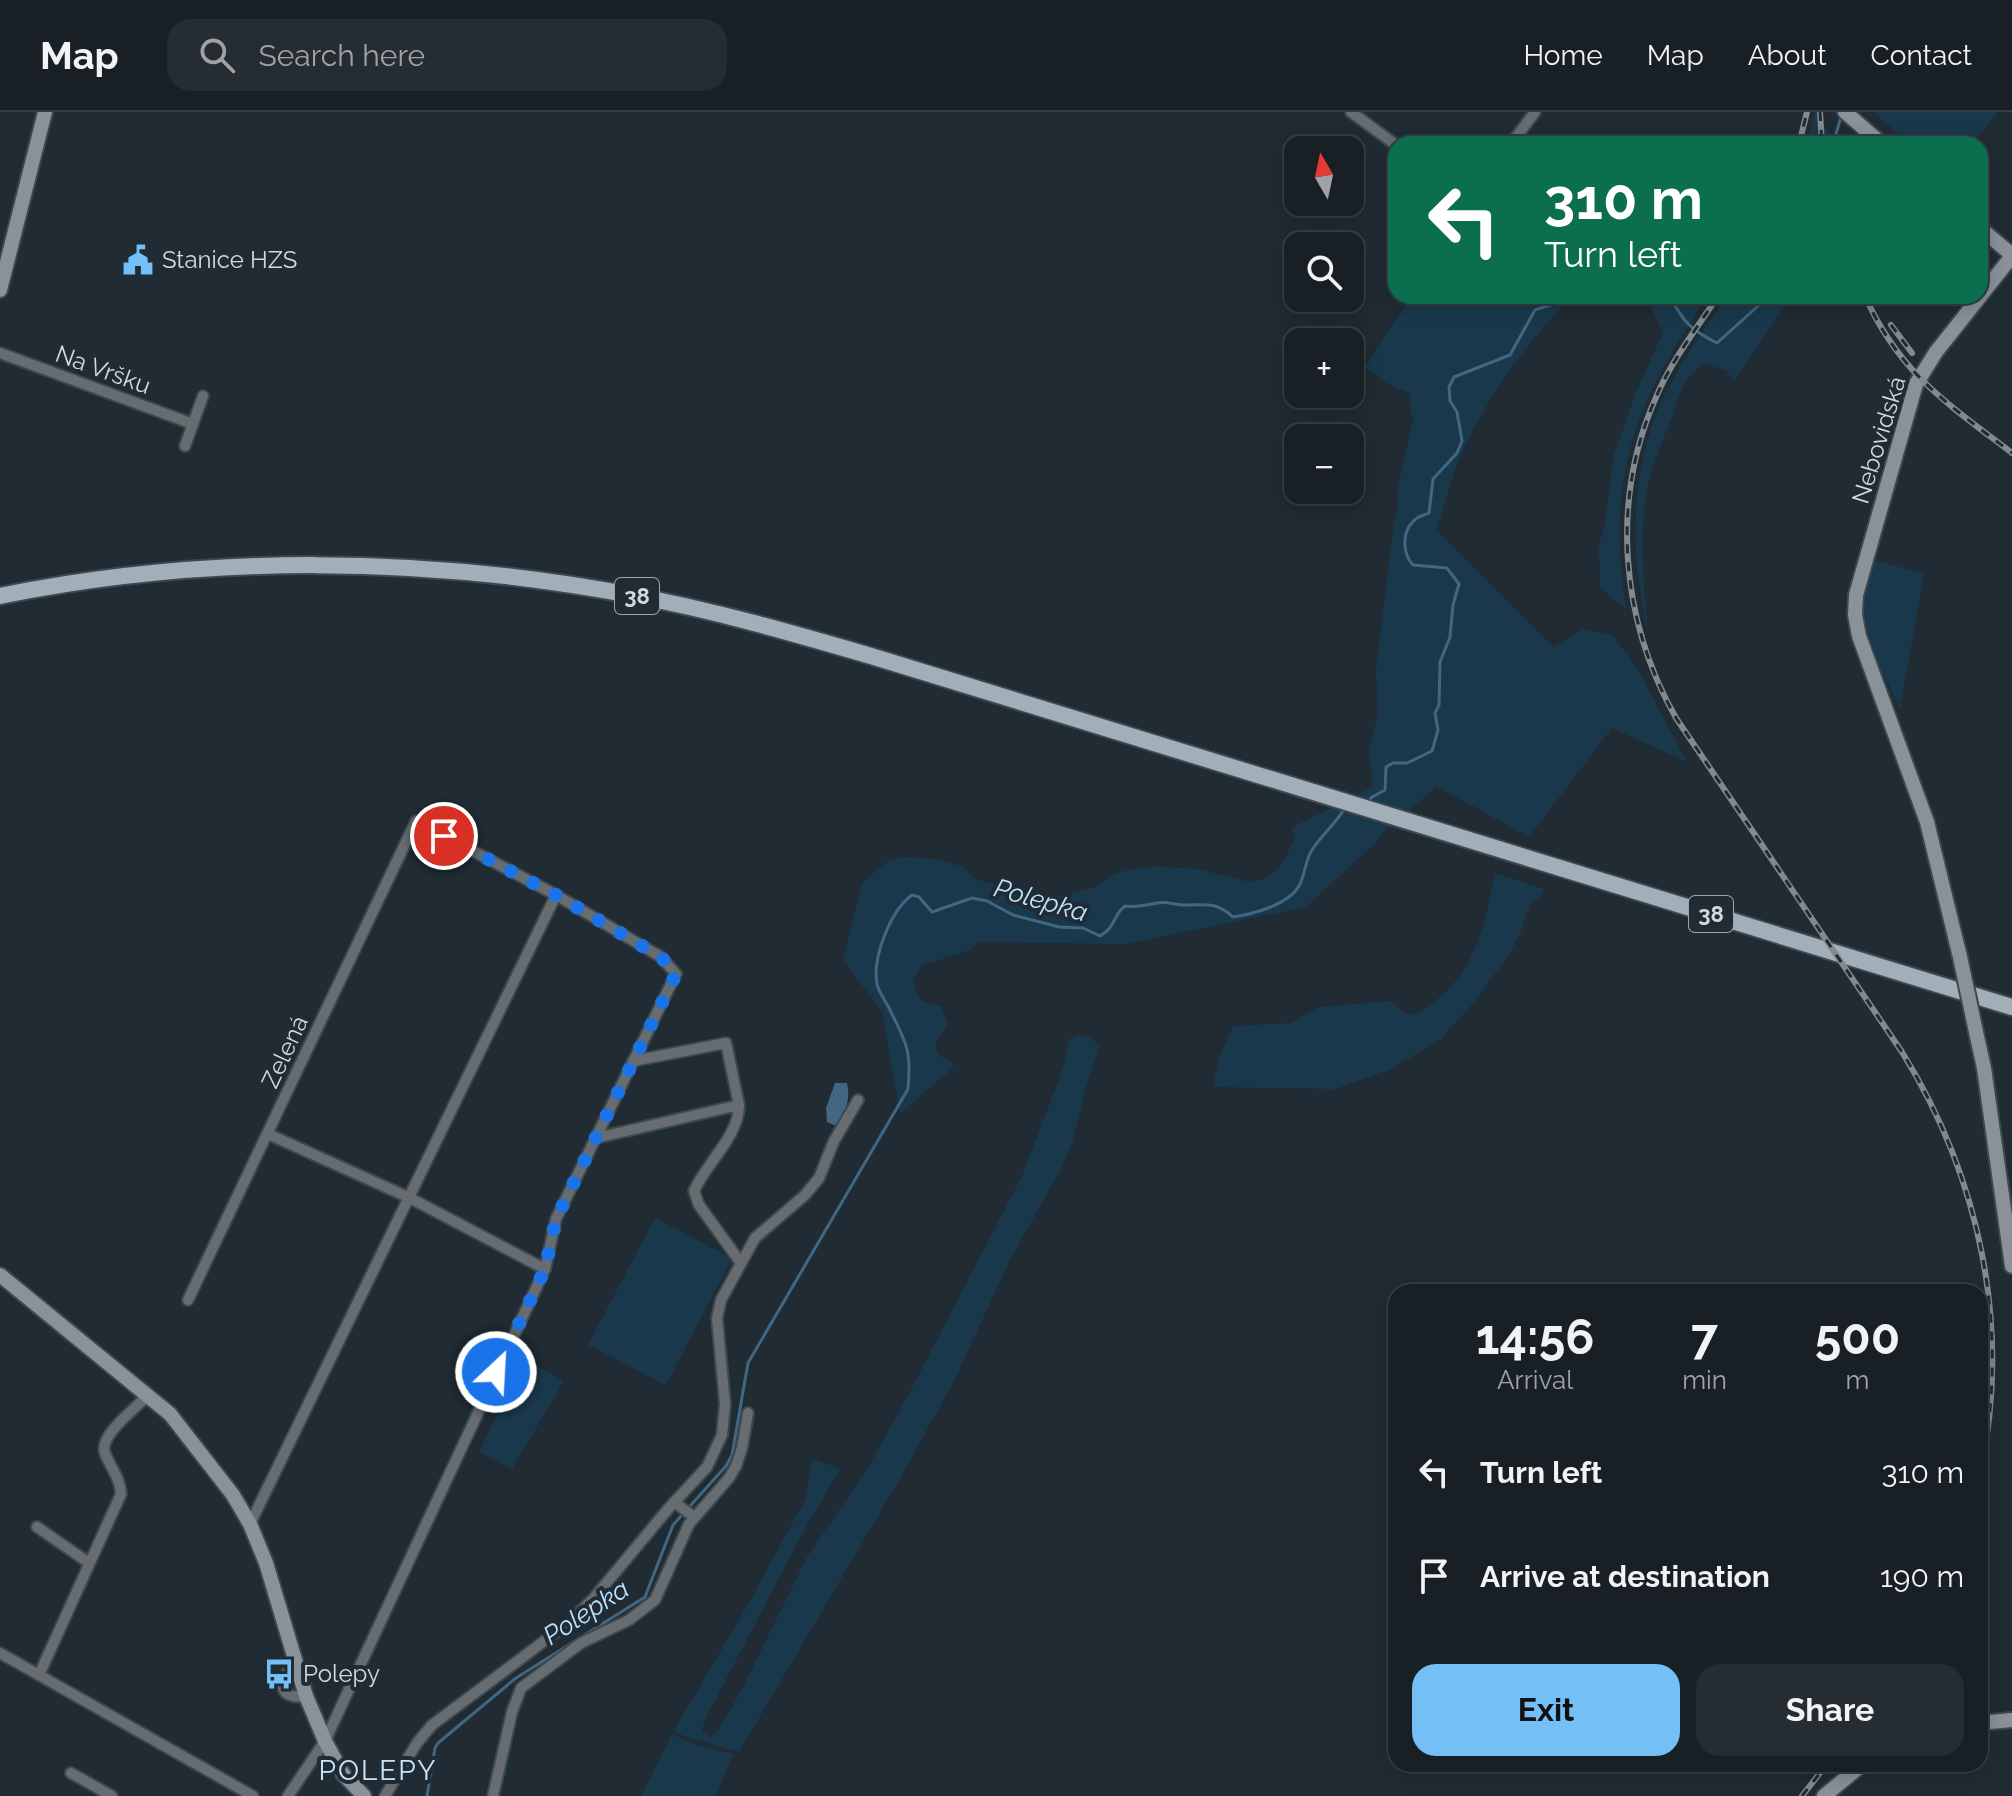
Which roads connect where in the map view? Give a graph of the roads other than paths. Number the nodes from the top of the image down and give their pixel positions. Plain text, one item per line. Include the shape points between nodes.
1 (45, 112) edge
2 (1351, 112) edge
3 (1535, 112) edge
4 (1849, 115) edge
5 (1517, 136) edge
6 (1873, 136) edge
7 (1388, 139) edge
8 (1988, 235) edge
9 (4, 252) edge
10 (2012, 256) edge
11 (1988, 286) edge
12 (0, 290) edge
13 (1974, 304) edge
14 (0, 353) edge
15 (203, 396) dead end
16 (193, 424) junction
17 (185, 446) dead end
18 (0, 596) edge
19 (556, 895) junction
20 (2012, 1007) edge
21 (633, 1061) junction
22 (858, 1100) dead end
23 (739, 1105) junction
24 (268, 1134) junction
25 (596, 1138) junction
26 (410, 1198) junction
27 (741, 1263) junction
28 (2012, 1266) edge
29 (545, 1269) junction
30 (0, 1275) edge
31 (188, 1300) dead end
32 (148, 1395) junction
33 (748, 1413) dead end
34 (685, 1509) junction
35 (250, 1524) junction
36 (37, 1527) dead end
37 (89, 1563) junction
38 (0, 1653) edge
39 (39, 1675) junction
40 (2012, 1720) edge
41 (1988, 1722) edge
42 (325, 1741) junction
43 (1853, 1772) edge
44 (71, 1773) dead end
45 (112, 1796) edge
46 (253, 1796) edge
47 (288, 1796) edge
48 (364, 1796) edge
49 (385, 1796) edge
50 (480, 1796) edge
51 (493, 1796) edge
52 (1824, 1796) edge

1 - 9 street
2 - 7 street
3 - 5 street
4 - 6 street
8 - 10 street
9 - 12 street
10 - 11 street, Nebovidská, bridge
13 - 28 street, Nebovidská, bridge via 1936,352 1911,397 1856,595 1855,615 1867,663 1927,822 1960,957 1984,1068
14 - 16 street, Na Vršku
15 - 16 street
16 - 17 street
18 - 20 main road, 38 via 123,577 263,566 429,569 565,584 684,606 791,633
19 - 21 street via 661,957 676,974
19 - 24 street, Zelená via 416,821
19 - 26 street
21 - 23 street via 726,1043
21 - 25 street
22 - 27 street via 819,1178 755,1238
23 - 25 street
23 - 27 street via 739,1119 694,1191
24 - 26 street
24 - 31 street, Zelená
25 - 29 street via 556,1219
26 - 29 street
26 - 35 street
27 - 34 street via 717,1318 725,1390 722,1435
29 - 42 street
30 - 32 street
32 - 35 street via 170,1414
32 - 37 street via 105,1438 103,1450 121,1494
33 - 34 street via 742,1448 729,1478
34 - 49 street via 567,1624 432,1725
34 - 51 street via 679,1544 651,1604 581,1643 521,1688
35 - 42 street
36 - 37 street
37 - 39 street
38 - 39 street
39 - 46 street
40 - 41 street
42 - 47 street
42 - 48 street via 343,1774
43 - 52 street
44 - 45 street
50 - 51 street

